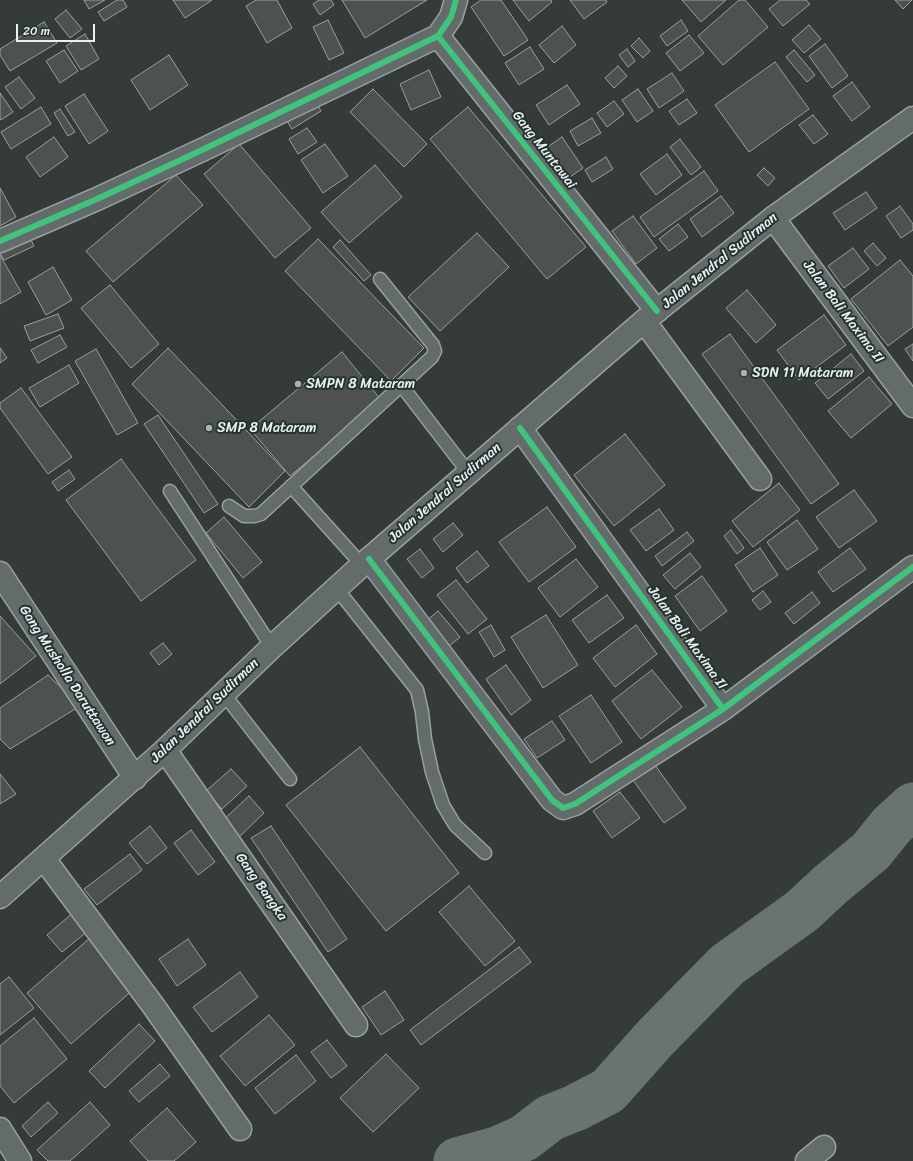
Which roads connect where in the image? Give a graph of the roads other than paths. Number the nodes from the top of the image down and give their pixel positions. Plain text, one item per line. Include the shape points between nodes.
1 (456, 0) edge
2 (438, 36) junction
3 (913, 118) edge
4 (772, 218) junction
5 (0, 242) edge
6 (380, 279) dead end
7 (651, 316) junction
8 (401, 385) junction
9 (913, 406) edge
10 (520, 428) junction
11 (468, 472) junction
12 (760, 479) dead end
13 (291, 486) junction
14 (170, 491) dead end
15 (229, 506) dead end
16 (365, 562) junction
17 (913, 566) edge
18 (0, 573) edge
19 (337, 589) junction
20 (272, 647) junction
21 (223, 694) junction
22 (723, 709) junction
23 (165, 750) junction
24 (135, 778) junction
25 (290, 779) dead end
26 (485, 853) dead end
27 (44, 859) junction
28 (0, 897) edge
29 (356, 1025) dead end
30 (0, 1130) edge
31 (240, 1130) dead end
32 (824, 1148) dead end
33 (20, 1161) edge
34 (807, 1161) edge

1 - 2 main road
2 - 5 main road via 202,150
2 - 7 main road, Gang Muntawai
3 - 4 main road, Jalan Jendral Sudirman
4 - 7 main road, Jalan Jendral Sudirman
4 - 9 main road, Jalan Bali Maxima II
6 - 8 lane via 435,351 432,358
7 - 10 main road, Jalan Jendral Sudirman
7 - 12 main road, Gang Muntawai
8 - 11 lane
8 - 13 lane
10 - 11 main road, Jalan Jendral Sudirman
10 - 22 main road, Jalan Bali Maxima II
11 - 16 main road, Jalan Jendral Sudirman
13 - 15 lane via 255,516 244,516
13 - 16 lane
14 - 20 lane
16 - 19 main road, Jalan Jendral Sudirman
16 - 22 main road via 552,800 563,808 575,804
17 - 22 main road, Jalan Bali Maxima II
18 - 24 main road, Gang Musholla Daruttawon
19 - 20 main road, Jalan Jendral Sudirman
19 - 26 lane via 417,690 432,772 443,805 455,825
20 - 21 main road, Jalan Jendral Sudirman
21 - 23 main road, Jalan Jendral Sudirman
21 - 25 lane
23 - 24 main road, Jalan Jendral Sudirman
23 - 29 main road, Gang Bangka
24 - 27 main road, Jalan Jendral Sudirman
27 - 28 main road, Jalan Jendral Sudirman
27 - 31 main road via 152,1004
30 - 33 main road
32 - 34 main road

